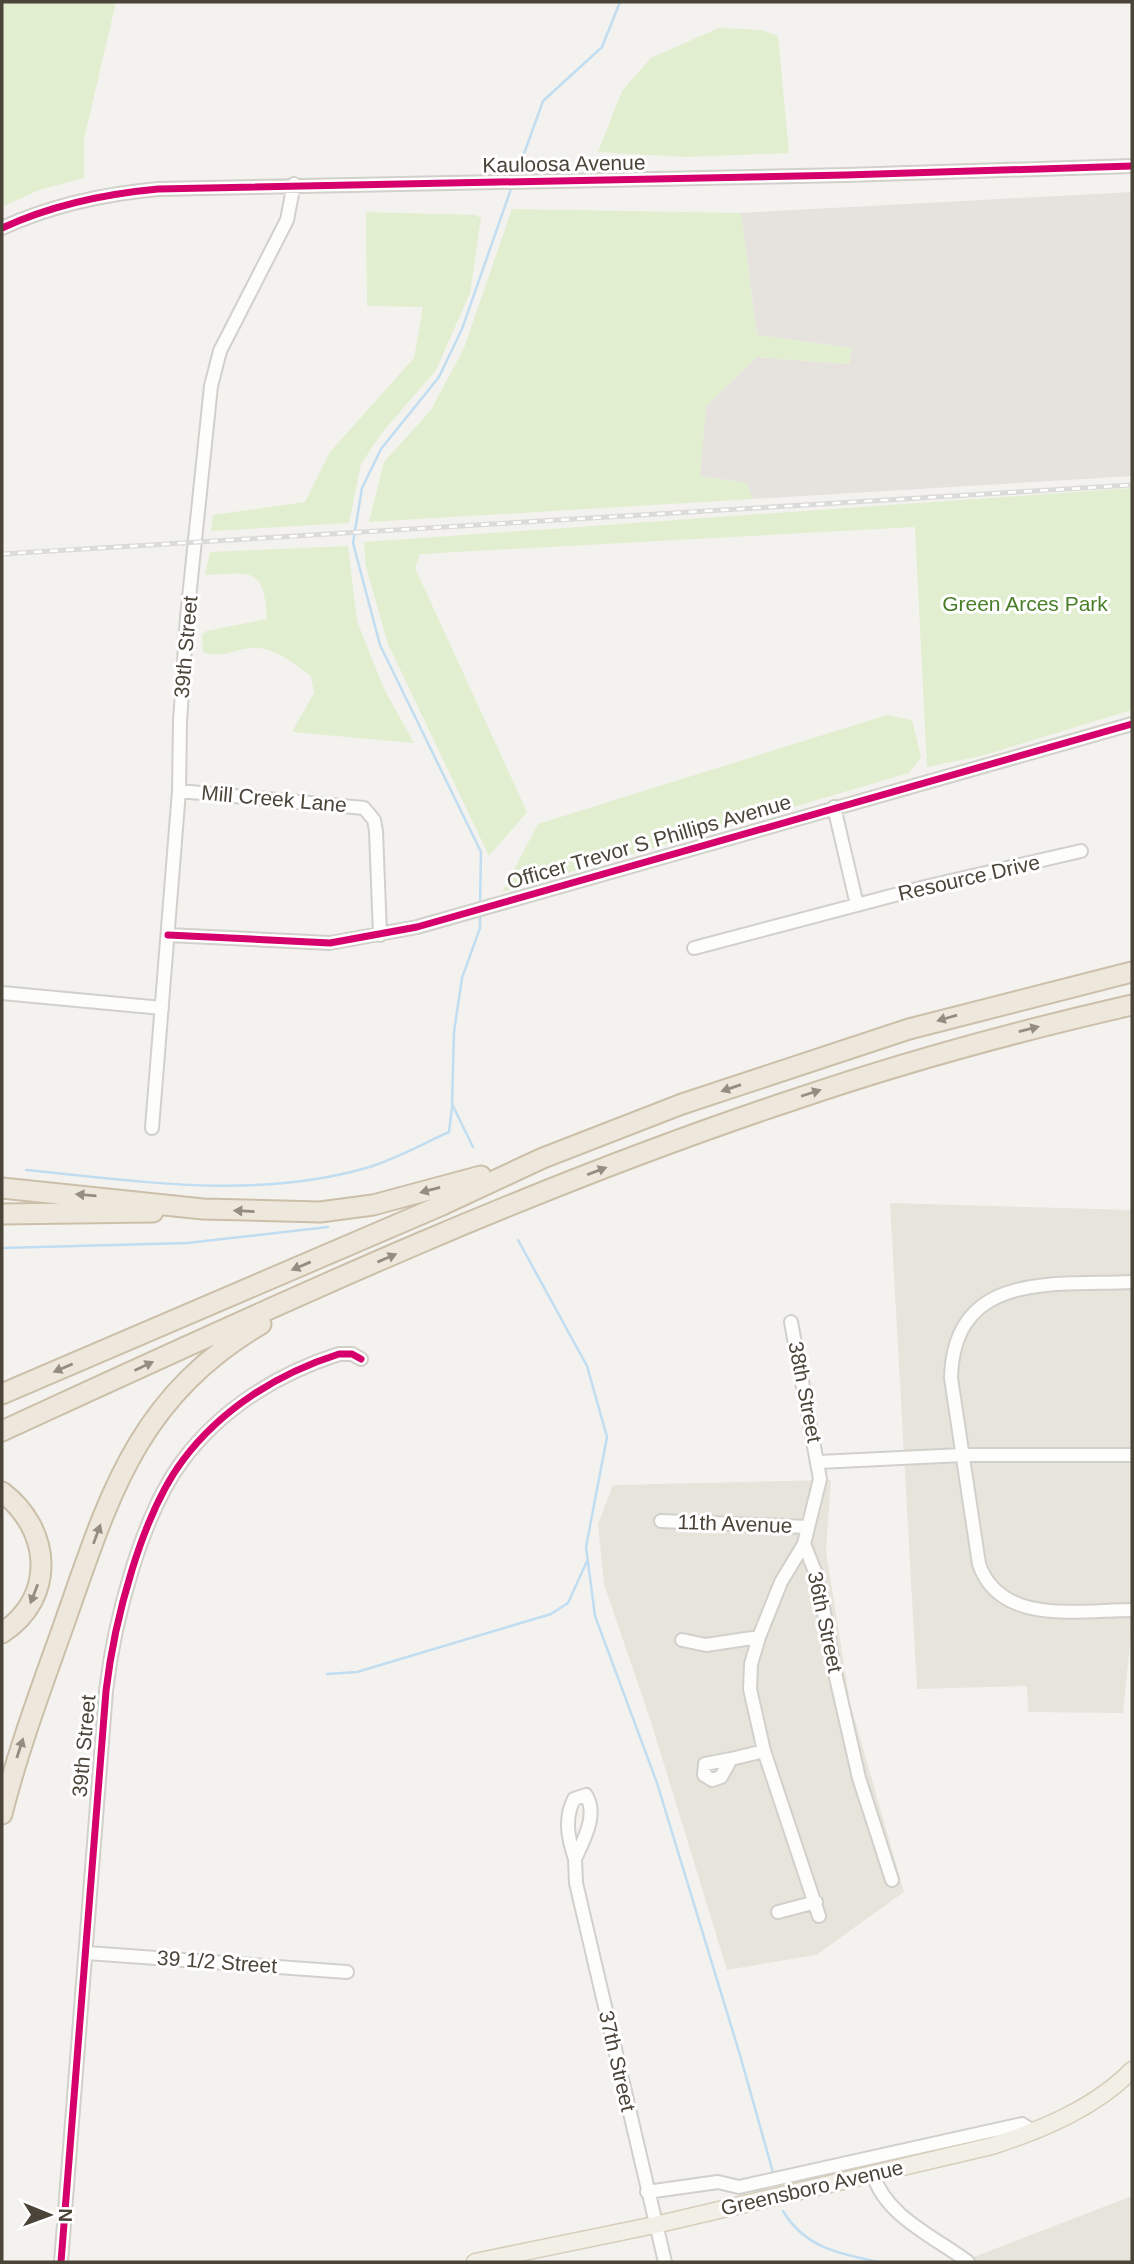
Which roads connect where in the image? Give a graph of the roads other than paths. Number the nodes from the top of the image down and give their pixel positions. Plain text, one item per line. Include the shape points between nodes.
1 (1132, 166) edge
2 (294, 184) junction
3 (2, 228) edge
4 (1132, 724) edge
5 (179, 791) junction
6 (834, 807) junction
7 (1081, 851) dead end
8 (857, 905) junction
9 (168, 935) junction
10 (380, 935) junction
11 (694, 948) dead end
12 (1132, 972) edge
13 (2, 993) edge
14 (1132, 1004) edge
15 (162, 1008) junction
16 (152, 1128) dead end
17 (543, 1158) junction
18 (2, 1188) edge
19 (203, 1209) junction
20 (2, 1214) edge
21 (1132, 1282) edge
22 (325, 1285) junction
23 (791, 1322) dead end
24 (361, 1359) dead end
25 (2, 1394) edge
26 (2, 1431) edge
27 (962, 1455) junction
28 (1132, 1455) edge
29 (819, 1462) junction
30 (2, 1492) edge
31 (661, 1521) dead end
32 (808, 1527) junction
33 (804, 1544) junction
34 (1132, 1610) edge
35 (2, 1633) edge
36 (759, 1637) junction
37 (682, 1640) dead end
38 (764, 1751) junction
39 (731, 1759) dead end
40 (2, 1814) edge
41 (575, 1859) dead end
42 (892, 1880) dead end
43 (816, 1902) junction
44 (778, 1912) dead end
45 (820, 1916) dead end
46 (88, 1953) junction
47 (347, 1972) dead end
48 (1131, 2074) edge
49 (1035, 2132) junction
50 (873, 2174) junction
51 (647, 2192) junction
52 (655, 2225) junction
53 (503, 2259) edge
54 (61, 2262) edge
55 (475, 2262) edge
56 (665, 2262) edge
57 (968, 2262) edge

1 - 2 street, Kauloosa Avenue
2 - 3 street, Kauloosa Avenue via 123,192 53,208
2 - 5 street, 39th Street via 287,220 230,329 211,386 187,617
4 - 6 street, Officer Trevor S Phillips Avenue
5 - 9 street, 39th Street
5 - 10 street, Mill Creek Lane via 364,808 376,831
6 - 8 street
6 - 10 street, Officer Trevor S Phillips Avenue
7 - 8 street, Resource Drive
8 - 11 street, Resource Drive
9 - 10 street, Officer Trevor S Phillips Avenue via 330,943
9 - 15 street, 39th Street
12 -> 17 highway via 909,1029 682,1104
13 - 15 street
22 -> 14 highway via 534,1195 789,1101 993,1039
15 - 16 street, 39th Street
17 -> 19 highway via 373,1205 320,1212
17 -> 25 highway
19 -> 18 highway
19 - 20 highway
21 - 27 street via 1040,1283 1006,1292 984,1304 962,1332 951,1366
26 -> 22 highway
40 -> 22 highway via 20,1746 118,1478 135,1445 204,1363
23 - 29 street, 38th Street
24 - 46 street, 39th Street via 339,1354 262,1387 184,1459 165,1489 128,1588 110,1656
27 - 28 street
27 - 29 street
27 - 34 street via 982,1576 997,1595 1030,1609
29 - 32 street, 11th Avenue via 820,1479
30 -> 35 highway via 20,1506 33,1526 41,1561 29,1607
31 - 32 street, 11th Avenue
32 - 33 street
33 - 36 street, 36th Street via 781,1582
33 - 42 street, 36th Street via 818,1579 859,1778
36 - 37 street via 706,1645
36 - 38 street, 36th Street via 750,1689
38 - 39 street
38 - 43 street, 36th Street
41 - 51 street, 37th Street via 576,1884
43 - 44 street
43 - 45 street, 36th Street
46 - 47 street, 39 1/2 Street
46 - 54 street, 39th Street
48 - 49 main road, Greensboro Avenue
49 - 50 main road, Greensboro Avenue
49 - 51 street via 1022,2124 739,2187 718,2182
50 - 52 main road, Greensboro Avenue
50 - 57 street via 897,2211
51 - 52 street, 37th Street
52 - 53 main road, Greensboro Avenue
52 - 56 street, 37th Street
53 - 55 main road, Greensboro Avenue

